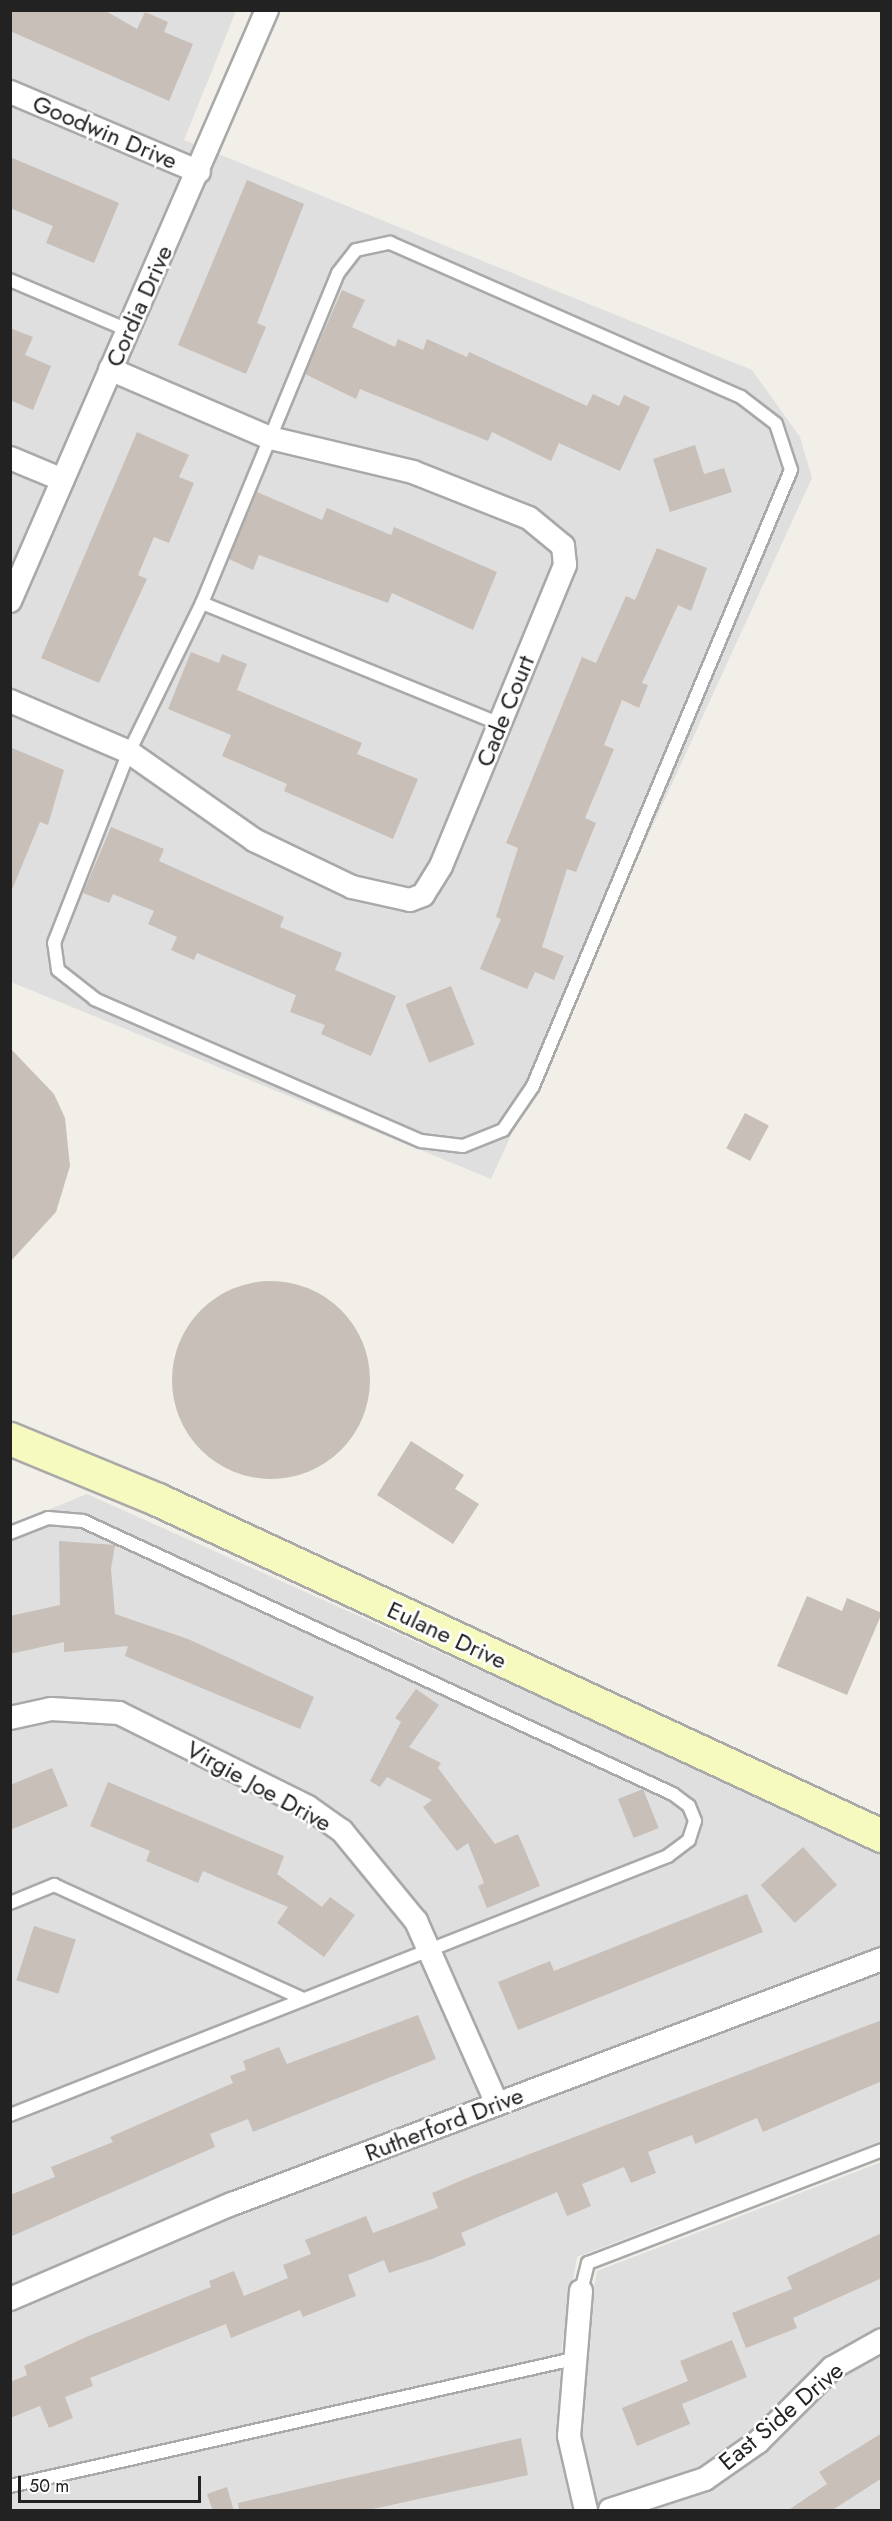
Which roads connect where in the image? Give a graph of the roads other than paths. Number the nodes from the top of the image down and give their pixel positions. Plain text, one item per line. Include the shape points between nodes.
1 (262, 12) edge
2 (10, 92) edge
3 (199, 172) junction
4 (10, 280) edge
5 (128, 330) junction
6 (110, 369) junction
7 (270, 438) junction
8 (10, 458) edge
9 (63, 480) junction
10 (10, 602) edge
11 (202, 603) junction
12 (10, 701) edge
13 (500, 724) junction
14 (129, 752) junction
15 (10, 1439) edge
16 (10, 1533) edge
17 (10, 1718) edge
18 (882, 1836) edge
19 (10, 1903) edge
20 (428, 1949) junction
21 (882, 1959) edge
22 (303, 1999) junction
23 (497, 2104) junction
24 (10, 2115) edge
25 (882, 2150) edge
26 (581, 2291) joint
27 (10, 2299) edge
28 (882, 2340) edge
29 (573, 2359) junction
30 (10, 2486) edge
31 (586, 2511) edge
32 (610, 2511) edge

1 - 3 street, Cordia Drive
2 - 3 street, Goodwin Drive
3 - 5 street, Cordia Drive
4 - 5 lane
5 - 6 street, Cordia Drive
6 - 7 street, Cade Court
6 - 9 street, Cordia Drive
7 - 11 lane
7 - 13 street, Cade Court via 413,472 529,518 563,546 565,565
7 - 14 lane via 338,273 356,250 390,243 741,397 776,424 790,455 784,498 533,1086 503,1130 464,1146 421,1141 69,983 58,970 55,931
8 - 9 street
9 - 10 street, Cordia Drive
11 - 13 lane
11 - 14 lane
12 - 14 street, Cade Court
13 - 14 street, Cade Court via 441,866 423,895 410,900 352,887 254,840
15 - 18 street, Eulane Drive via 158,1500
16 - 20 lane via 48,1518 83,1521 662,1789 689,1806 695,1821 689,1840 668,1856
17 - 20 street, Virgie Joe Drive via 51,1709 119,1713 308,1807 342,1831 393,1887
19 - 22 lane via 54,1885
20 - 22 lane
20 - 23 street, Virgie Joe Drive
21 - 23 street, Rutherford Drive
22 - 24 lane
23 - 27 street, Rutherford Drive via 232,2204
25 - 26 lane via 588,2263
26 - 29 street
28 - 32 street, East Side Drive via 832,2368 758,2442 705,2479
29 - 30 lane
29 - 31 street via 569,2436

